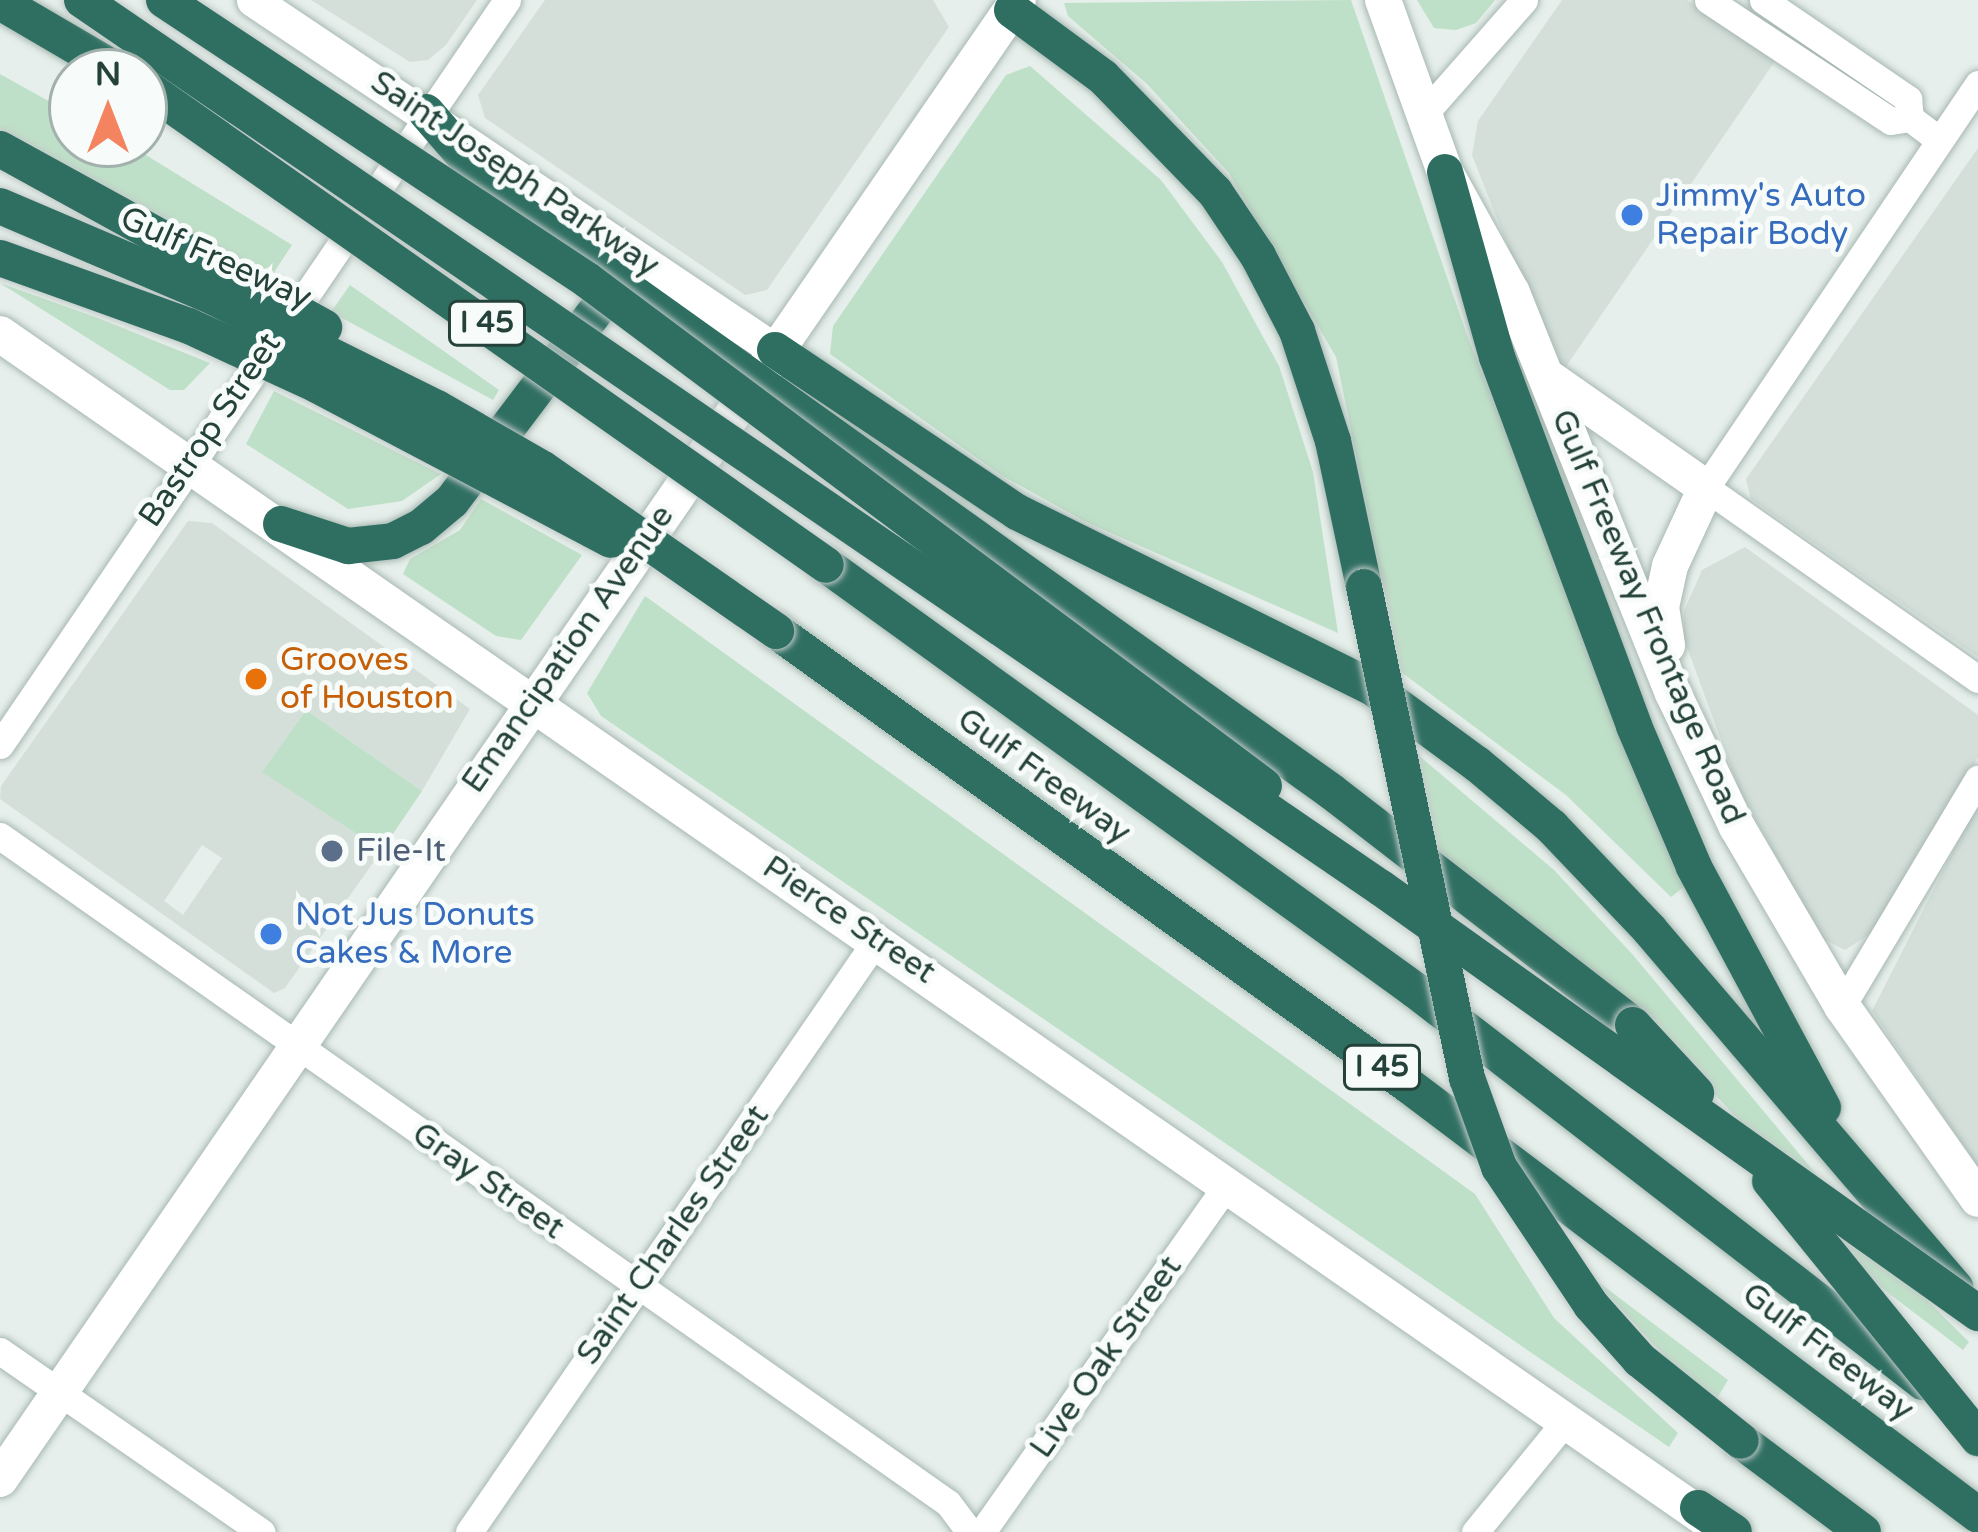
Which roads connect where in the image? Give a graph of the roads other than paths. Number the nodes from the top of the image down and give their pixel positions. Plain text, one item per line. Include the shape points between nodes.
1 (82, 0) edge
2 (164, 0) edge
3 (253, 0) edge
4 (507, 0) edge
5 (1383, 0) edge
6 (1524, 0) edge
7 (1708, 0) edge
8 (1763, 0) edge
9 (0, 2) edge
10 (1009, 3) edge
11 (79, 48) edge
12 (1978, 84) edge
13 (168, 103) edge
14 (426, 112) junction
15 (1423, 115) junction
16 (1910, 118) junction
17 (1940, 140) junction
18 (0, 148) edge
19 (1445, 172) junction
20 (0, 206) edge
21 (0, 258) edge
22 (645, 300) junction
23 (0, 334) edge
24 (765, 365) junction
25 (1546, 376) junction
26 (189, 459) junction
27 (543, 469) junction
28 (1706, 488) junction
29 (281, 524) junction
30 (776, 631) junction
31 (1978, 679) edge
32 (1673, 693) junction
33 (530, 702) junction
34 (0, 745) edge
35 (1978, 779) edge
36 (0, 836) edge
37 (1381, 888) junction
38 (877, 939) junction
39 (1842, 1006) junction
40 (292, 1047) junction
41 (1229, 1182) junction
42 (1867, 1183) junction
43 (1978, 1199) edge
44 (639, 1285) junction
45 (1978, 1313) edge
46 (0, 1351) edge
47 (61, 1393) junction
48 (1568, 1418) junction
49 (1978, 1424) edge
50 (1978, 1438) edge
51 (0, 1479) edge
52 (1978, 1515) edge
53 (1711, 1520) edge
54 (261, 1532) edge
55 (469, 1532) edge
56 (970, 1532) edge
57 (982, 1532) edge
58 (1475, 1532) edge
59 (1734, 1532) edge
60 (1863, 1532) edge

1 - 37 highway, bridge
2 - 37 highway, bridge via 452,187 843,464 1231,756
3 - 14 street, Saint Joseph Parkway
4 - 14 street, Bastrop Street
5 - 15 main road, Gulf Freeway Frontage Road
6 - 15 street
7 - 16 street via 1891,121
8 - 16 street via 1908,99
9 - 11 highway
10 - 24 main road, Emancipation Avenue
10 - 60 highway, bridge via 1103,77 1215,192 1297,331 1333,441 1467,1078 1499,1167 1591,1305 1640,1360
12 - 17 street
13 - 49 highway, Gulf Freeway / I 45, bridge via 1415,990
14 - 22 highway via 500,198
14 - 24 street, Saint Joseph Parkway
14 - 26 street, Bastrop Street
15 - 19 main road, Gulf Freeway Frontage Road
16 - 17 street
17 - 28 street
18 - 27 highway, bridge via 267,293
19 - 25 main road, Gulf Freeway Frontage Road via 1512,293
19 - 42 highway via 1497,358 1666,805
20 - 27 highway, Gulf Freeway / I 45, bridge via 307,342
21 - 30 highway, bridge via 189,326 317,385
22 - 24 highway
22 - 29 highway via 601,304 452,501 421,527 393,541 349,546
23 - 26 main road, Pierce Street
24 - 33 main road, Emancipation Avenue
24 - 42 highway via 1017,512 1373,688 1477,764 1552,826 1636,915
24 - 50 highway, Gulf Freeway, bridge via 1633,1025
25 - 28 main road
25 - 32 main road, Gulf Freeway Frontage Road
26 - 29 main road, Pierce Street
26 - 34 street, Bastrop Street
27 - 30 highway, Gulf Freeway / I 45, bridge
28 - 31 street
28 - 32 main road via 1661,607
29 - 33 main road, Pierce Street
30 - 52 highway, Gulf Freeway / I 45 via 1408,1085
32 - 39 main road, Gulf Freeway Frontage Road via 1737,827
33 - 38 main road, Pierce Street
33 - 40 main road, Emancipation Avenue
35 - 39 street
36 - 40 street, Gray Street
37 - 45 highway, bridge
38 - 41 main road, Pierce Street
38 - 44 street, Saint Charles Street
39 - 43 main road, Gulf Freeway Frontage Road
40 - 44 street, Gray Street
40 - 47 main road, Emancipation Avenue
41 - 48 main road, Pierce Street
41 - 57 street, Live Oak Street
42 - 45 highway
44 - 55 street, Saint Charles Street
44 - 56 street, Gray Street via 948,1503
46 - 47 street
47 - 51 main road, Emancipation Avenue
47 - 54 street
48 - 53 main road, Pierce Street
48 - 58 street
53 - 59 highway

